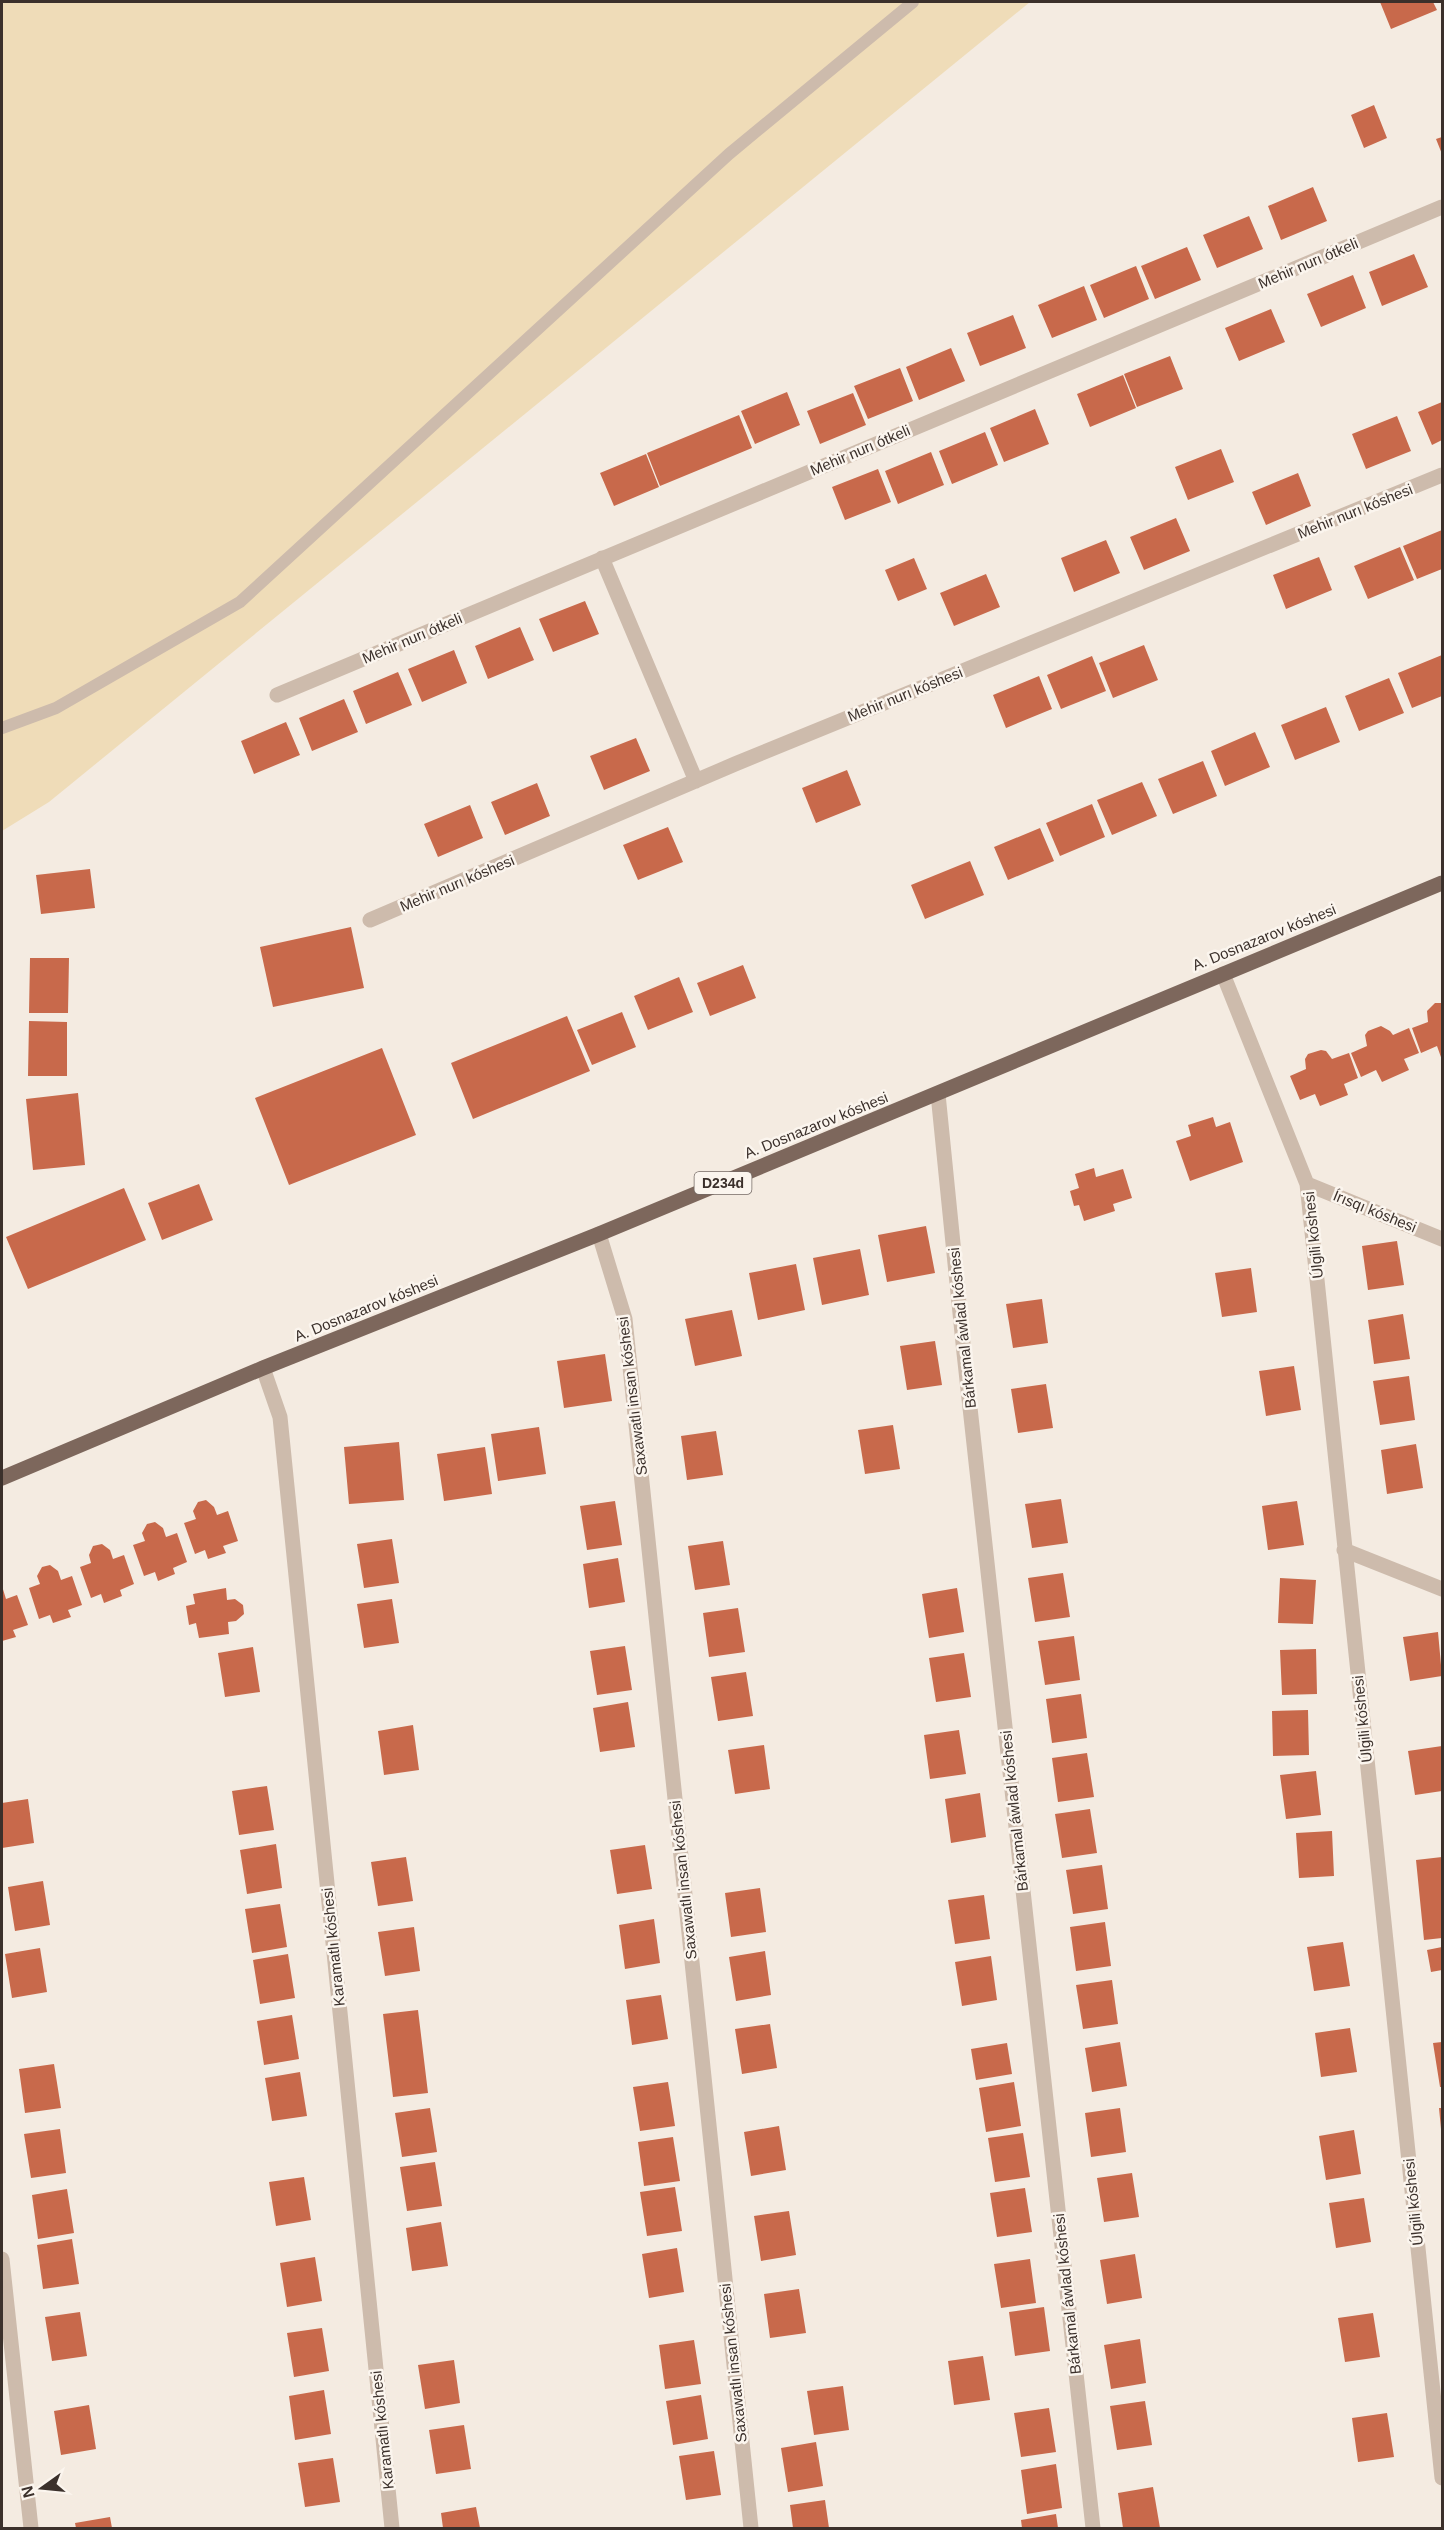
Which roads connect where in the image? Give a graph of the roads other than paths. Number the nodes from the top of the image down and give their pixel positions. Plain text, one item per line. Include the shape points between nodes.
1 (913, 2) edge
2 (1443, 207) edge
3 (1443, 475) edge
4 (602, 558) junction
5 (277, 695) dead end
6 (2, 728) edge
7 (696, 781) junction
8 (1443, 883) edge
9 (370, 920) dead end
10 (1223, 974) junction
11 (938, 1094) junction
12 (1307, 1184) junction
13 (598, 1234) junction
14 (1443, 1239) edge
15 (263, 1368) junction
16 (2, 1478) edge
17 (1344, 1550) junction
18 (1443, 1589) edge
19 (2, 2259) edge
20 (1443, 2478) edge
21 (31, 2529) edge
22 (392, 2529) edge
23 (751, 2529) edge
24 (1093, 2529) edge

1 - 6 lane via 729,154 240,602 56,708
2 - 4 street, Mehir nurı ótkeli
3 - 7 street, Mehir nurı kóshesi
4 - 5 street, Mehir nurı ótkeli
4 - 7 street
7 - 9 street, Mehir nurı kóshesi
8 - 10 main road, A. Dosnazarov kóshesi / D234d
10 - 11 main road, A. Dosnazarov kóshesi / D234d
10 - 12 street, Úlgili kóshesi
11 - 13 main road, A. Dosnazarov kóshesi / D234d
11 - 24 street, Bárkamal áwlad kóshesi
12 - 14 street, Írısqı kóshesi
12 - 17 street, Úlgili kóshesi
13 - 15 main road, A. Dosnazarov kóshesi / D234d
13 - 23 street, Saxawatlı insan kóshesi via 625,1319
15 - 16 main road, A. Dosnazarov kóshesi / D234d
15 - 22 street, Karamatlı kóshesi via 280,1417
17 - 18 street
17 - 20 street, Úlgili kóshesi
19 - 21 street

